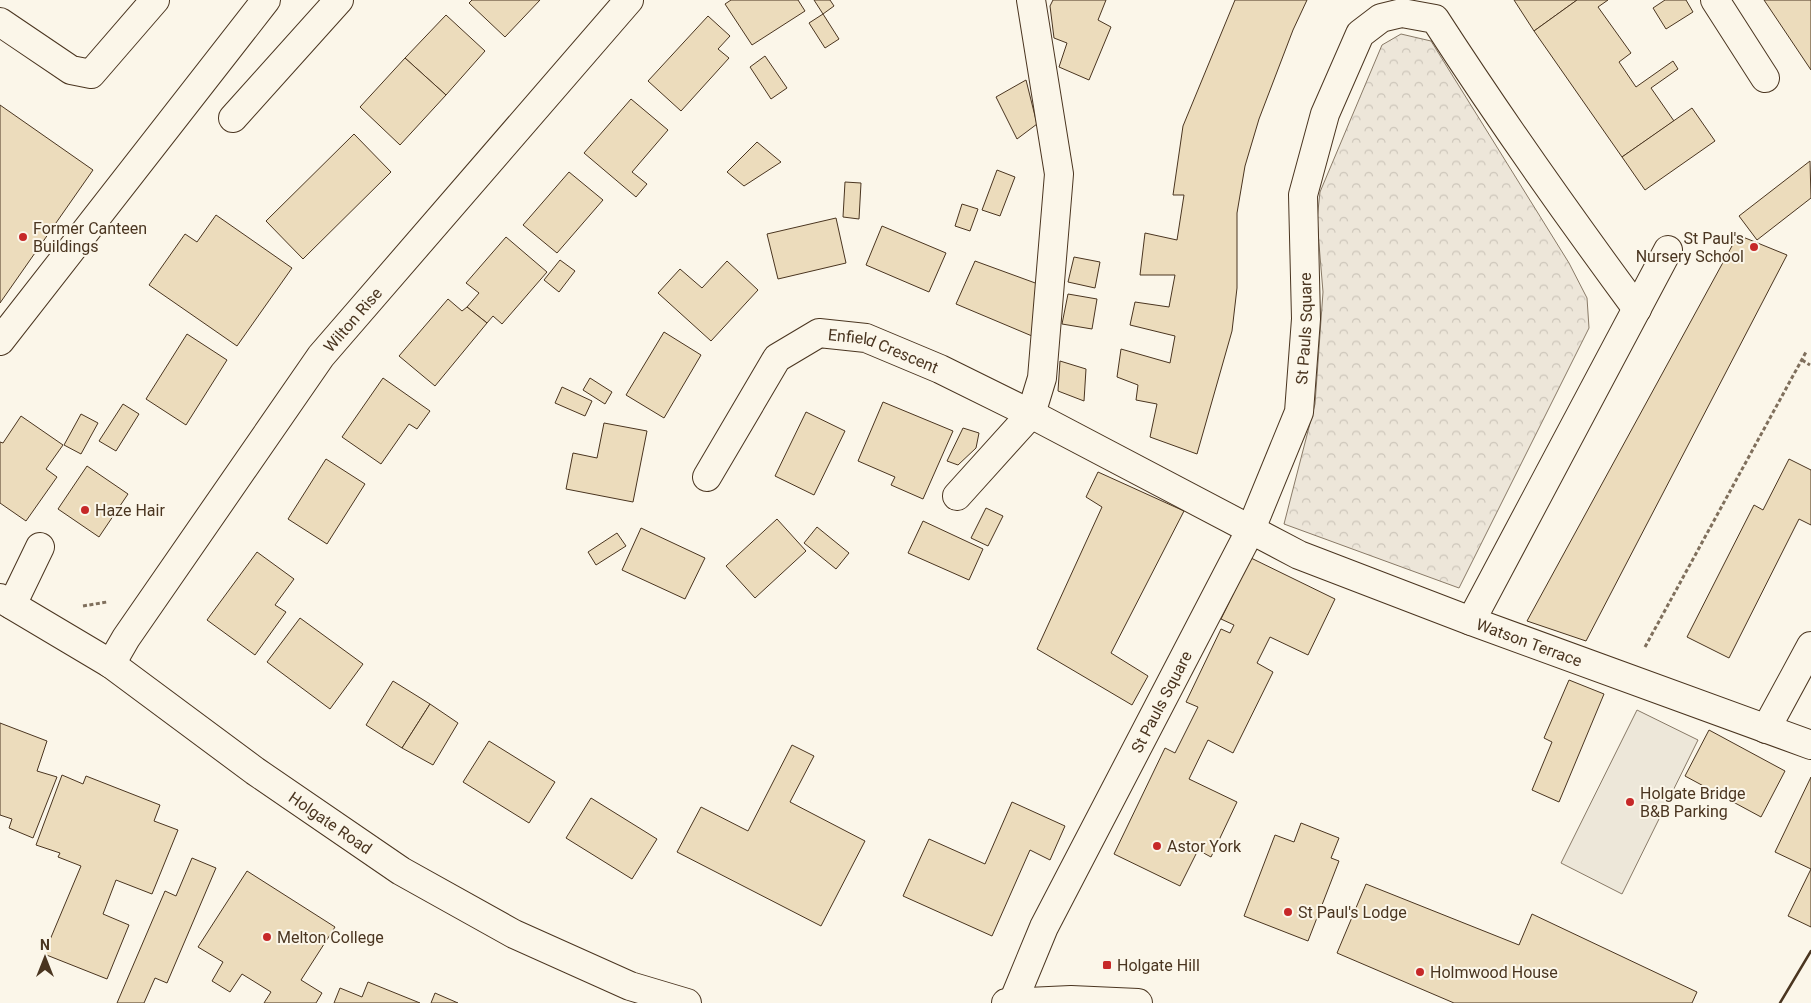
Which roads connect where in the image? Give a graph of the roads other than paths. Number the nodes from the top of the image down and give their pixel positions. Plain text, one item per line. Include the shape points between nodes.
1 (155, 0) edge
2 (266, 0) edge
3 (339, 0) edge
4 (629, 0) edge
5 (1031, 0) edge
6 (1715, 0) edge
7 (0, 22) edge
8 (1765, 78) dead end
9 (233, 118) dead end
10 (1668, 250) dead end
11 (1637, 309) junction
12 (0, 341) edge
13 (1031, 414) junction
14 (707, 476) dead end
15 (957, 496) dead end
16 (1251, 529) junction
17 (40, 547) dead end
18 (6, 602) edge
19 (1471, 621) junction
20 (1811, 646) edge
21 (111, 664) junction
22 (1766, 729) junction
23 (1811, 744) edge
24 (629, 994) edge
25 (687, 1003) edge
26 (1010, 1003) edge
27 (1138, 1003) edge

1 - 7 street via 91,74 71,70
2 - 12 street
3 - 9 street
4 - 21 street, Wilton Rise via 321,356
5 - 13 street via 1059,174 1042,378
6 - 8 street
10 - 11 street
11 - 16 street, St Pauls Square via 1485,97 1435,19 1402,13 1381,18 1360,34 1325,114 1303,194 1306,319 1299,412
11 - 19 street
13 - 14 street, Enfield Crescent via 940,369 866,338 819,333 777,358
13 - 15 street
13 - 16 street, Enfield Crescent
16 - 19 street, Watson Terrace via 1299,556
16 - 26 street, St Pauls Square via 1044,927
17 - 18 street
18 - 21 street, Holgate Road
19 - 22 street, Watson Terrace
20 - 22 street
21 - 24 street, Holgate Road via 254,771 401,871
22 - 23 street, Watson Terrace
24 - 25 street, Holgate Road
26 - 27 street via 1071,1000

